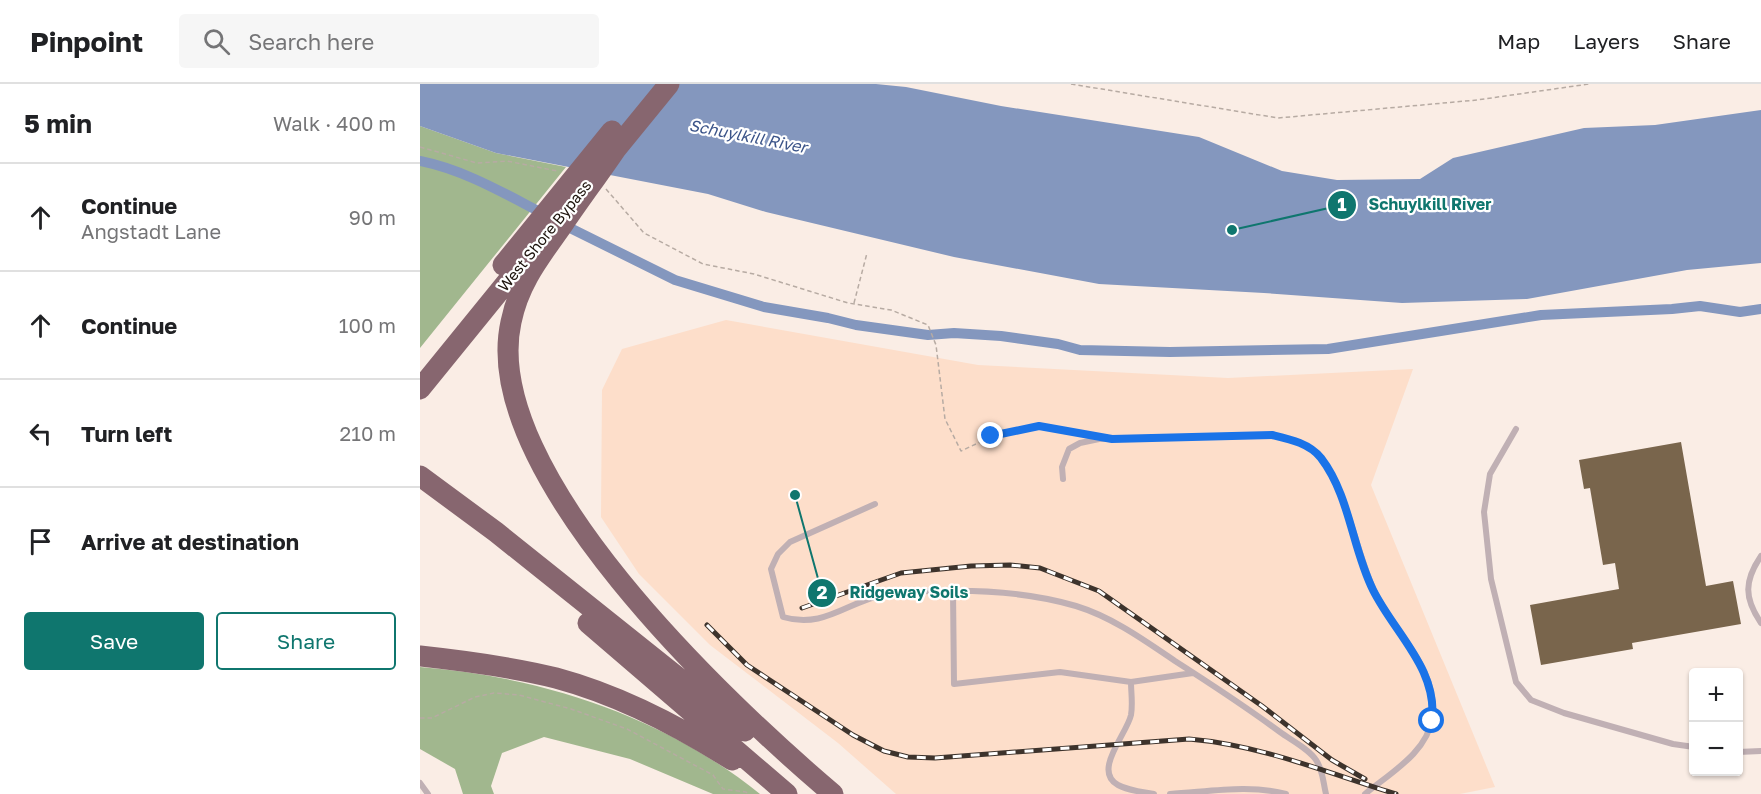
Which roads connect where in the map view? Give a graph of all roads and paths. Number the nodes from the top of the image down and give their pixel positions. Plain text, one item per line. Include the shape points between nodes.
1 (651, 84) edge
2 (669, 84) edge
3 (1071, 84) edge
4 (1589, 84) edge
5 (420, 147) edge
6 (560, 172) dead end
7 (597, 186) dead end
8 (546, 231) junction
9 (867, 253) dead end
10 (854, 304) junction
11 (420, 367) edge
12 (420, 389) edge
13 (1516, 429) dead end
14 (1112, 439) junction
15 (420, 476) edge
16 (1063, 478) dead end
17 (420, 487) edge
18 (875, 504) dead end
19 (1761, 556) edge
20 (953, 591) junction
21 (1761, 623) edge
22 (420, 656) edge
23 (1194, 673) junction
24 (1131, 682) junction
25 (420, 718) edge
26 (1689, 746) edge
27 (1761, 751) edge
28 (1743, 752) edge
29 (420, 783) edge
30 (1145, 793) edge
31 (428, 794) edge
32 (748, 794) edge
33 (778, 794) edge
34 (787, 794) edge
35 (826, 794) edge
36 (833, 794) edge
37 (1154, 794) edge
38 (1170, 794) edge
39 (1175, 794) edge
40 (1286, 794) edge
41 (1326, 794) edge
42 (1365, 794) edge

1 - 8 highway, West Shore Bypass
2 - 8 highway, West Shore Bypass
3 - 4 path via 1278,118 1477,100
5 - 6 path via 477,163 507,161
7 - 10 path via 607,190 644,233 703,264 754,274
8 - 11 highway, West Shore Bypass
8 - 12 highway, West Shore Bypass
8 - 36 highway via 514,309 508,339 513,393 532,448 602,557 640,603 714,685
9 - 10 path
10 - 14 path via 891,310 928,325 936,345 945,419 961,451 991,436 1039,426
13 - 26 lane via 1490,474 1484,512 1491,579 1516,682 1531,700 1564,714
14 - 16 lane via 1080,443 1068,449
14 - 42 lane via 1272,435 1310,448 1329,470 1374,591 1430,684 1434,705 1424,740
15 - 35 highway
17 - 34 highway via 478,529
18 - 20 lane via 790,542 778,554 771,569 783,617 798,622 817,620 882,595
19 - 21 lane via 1747,590 1753,612
20 - 23 lane via 1019,594 1078,607 1130,631
20 - 24 lane via 954,684 1060,672
22 - 33 highway via 525,671 621,701 700,740
23 - 24 lane
23 - 41 lane via 1315,758
24 - 30 lane via 1131,716 1110,759 1108,773 1119,786
25 - 32 path via 432,718 475,697 494,693 519,695 627,729 713,775 723,789
27 - 28 lane
29 - 31 lane
30 - 37 lane
38 - 39 lane
39 - 40 lane via 1255,789

